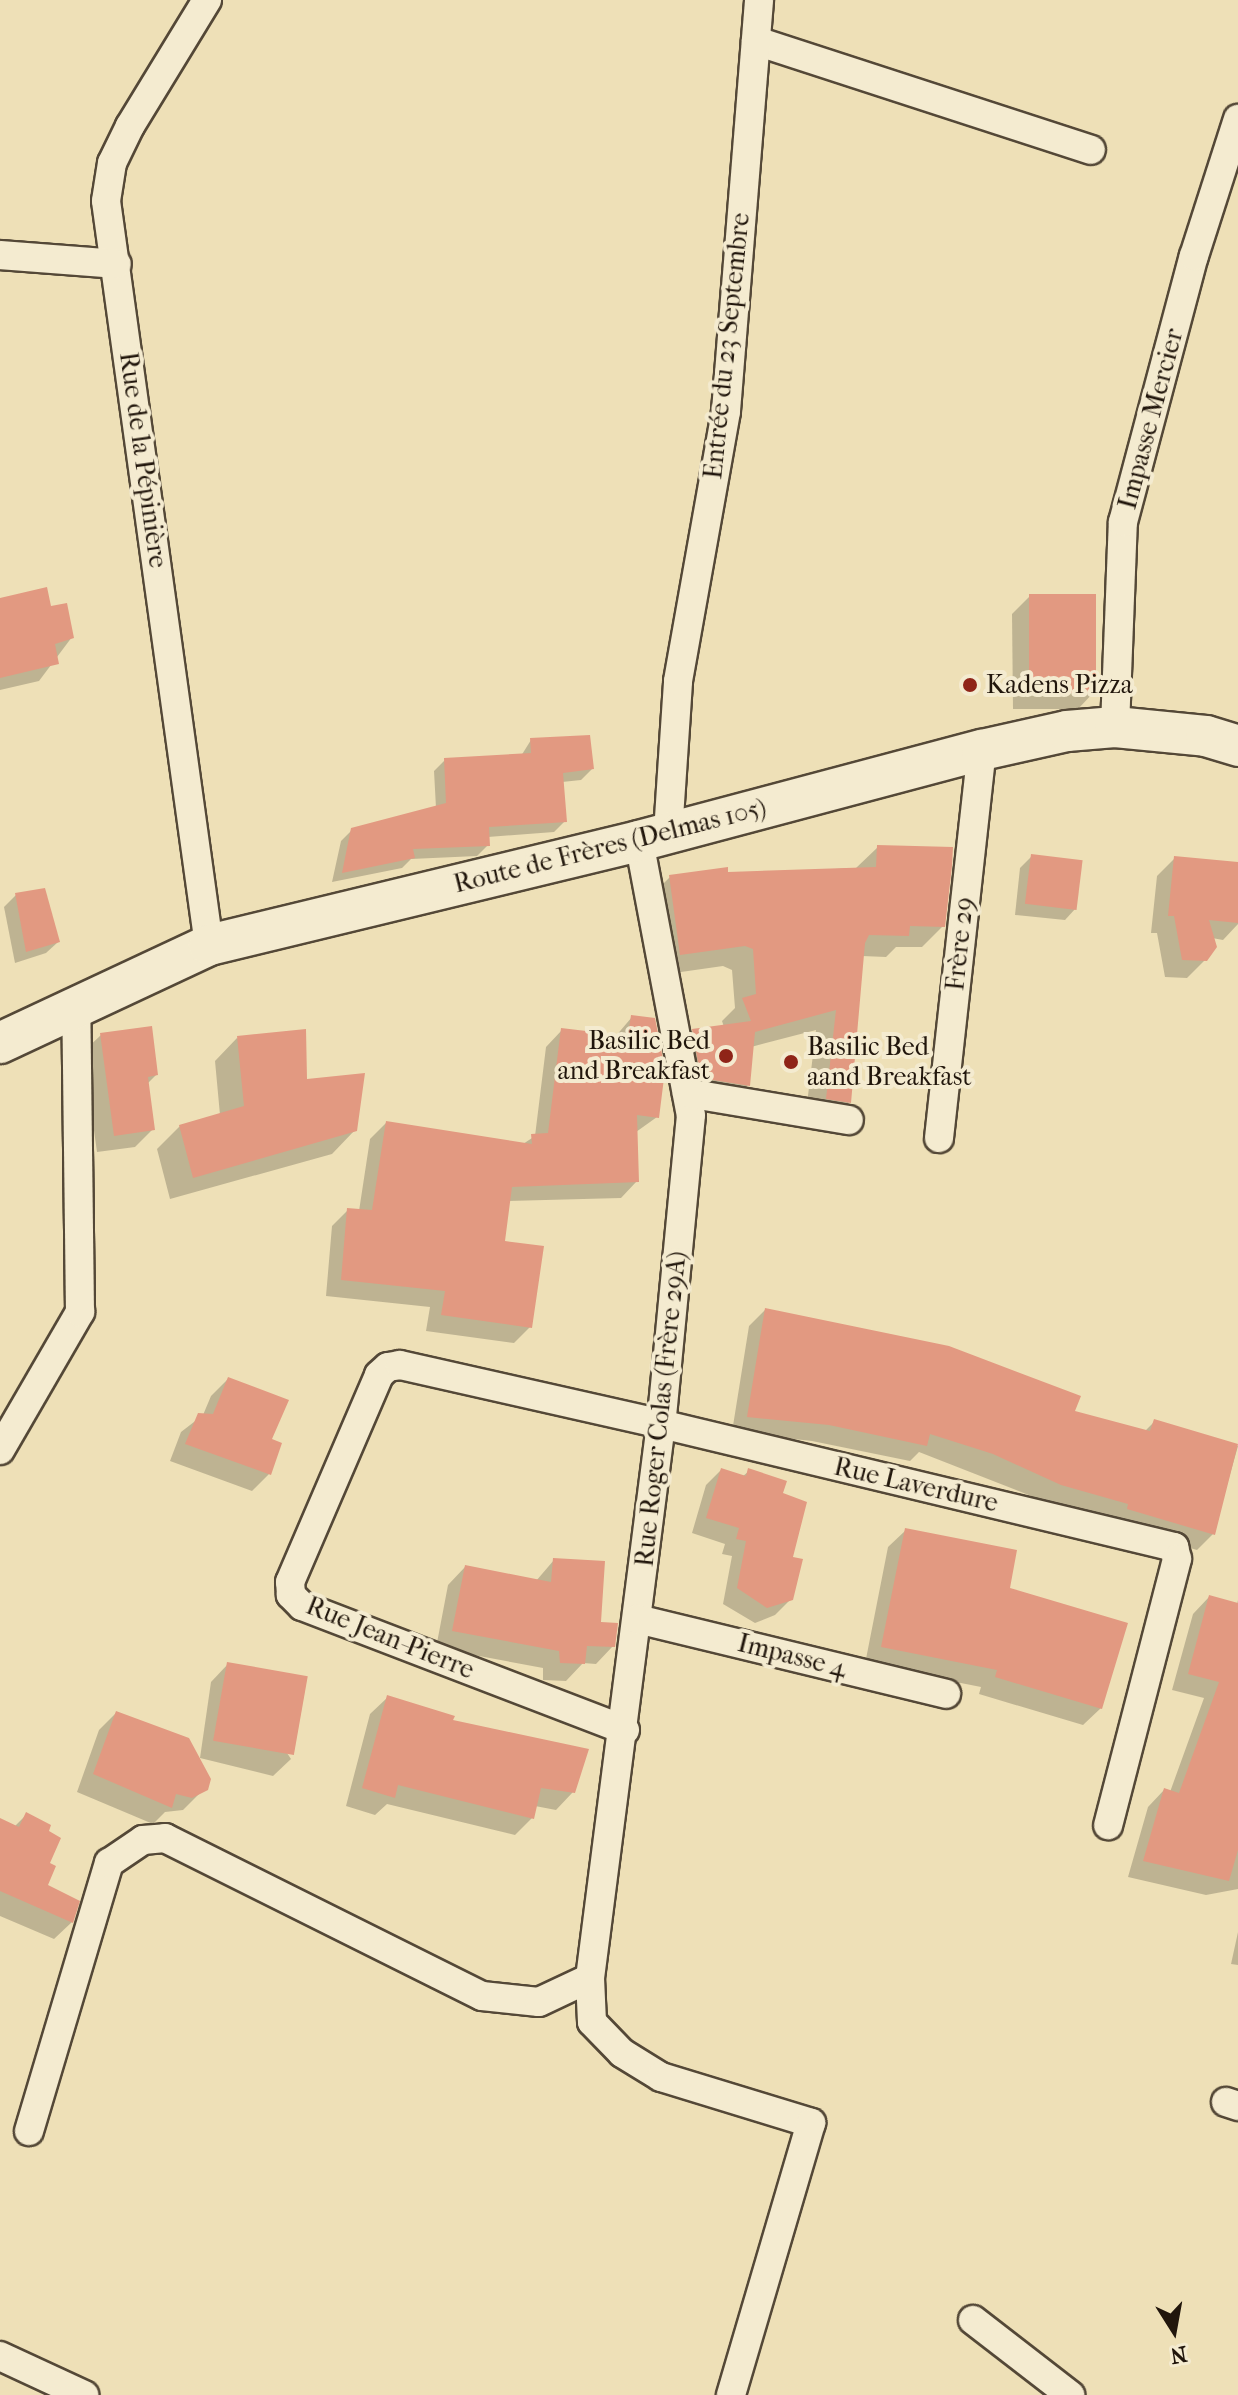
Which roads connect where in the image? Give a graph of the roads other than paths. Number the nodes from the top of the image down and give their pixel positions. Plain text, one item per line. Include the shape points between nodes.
1 (207, 0) edge
2 (759, 0) edge
3 (756, 41) junction
4 (1238, 119) edge
5 (1091, 150) dead end
6 (0, 255) edge
7 (117, 264) junction
8 (1115, 727) junction
9 (1238, 746) edge
10 (982, 750) junction
11 (654, 837) junction
12 (209, 945) junction
13 (76, 1004) junction
14 (0, 1043) edge
15 (687, 1093) junction
16 (849, 1120) dead end
17 (939, 1138) dead end
18 (379, 1375) joint
19 (661, 1424) junction
20 (0, 1450) edge
21 (637, 1619) junction
22 (946, 1694) dead end
23 (625, 1730) junction
24 (1108, 1825) dead end
25 (590, 1978) junction
26 (29, 2131) dead end
27 (973, 2320) dead end
28 (0, 2356) edge
29 (52, 2389) edge
30 (84, 2395) edge
31 (731, 2395) edge
32 (1070, 2395) edge

1 - 7 street, Rue de la Pépinière via 112,163 106,201
2 - 3 street, Entrée du 23 Septembre
3 - 5 street
3 - 11 street, Entrée du 23 Septembre via 726,411
4 - 8 street, Impasse Mercier via 1194,256 1123,522
6 - 7 street
7 - 12 street, Rue de la Pépinière
8 - 9 main road, Route de Frères (Delmas 105) via 1206,736
8 - 10 main road, Route de Frères (Delmas 105) via 1067,731
10 - 11 main road, Route de Frères (Delmas 105)
10 - 17 street, Frère 29
11 - 12 main road, Route de Frères (Delmas 105)
11 - 15 street, Rue Roger Colas (Frère 29A)
12 - 13 main road, Route de Frères (Delmas 105)
13 - 14 main road, Route de Frères (Delmas 105)
13 - 20 street via 80,1312
15 - 16 street
15 - 19 street, Rue Roger Colas (Frère 29A) via 691,1115
18 - 19 street, Rue Laverdure via 400,1365
18 - 23 street, Rue Jean-Pierre via 290,1582 291,1595 302,1606
19 - 21 street, Rue Roger Colas (Frère 29A)
19 - 24 street, Rue Laverdure via 1174,1547 1177,1559
21 - 22 street, Impasse 4
21 - 23 street, Rue Roger Colas (Frère 29A)
23 - 25 street, Rue Roger Colas (Frère 29A)
25 - 26 street via 539,2002 482,1996 165,1838 143,1840 109,1863
25 - 31 street, Rue Roger Colas (Frère 29A) via 592,2022 622,2053 661,2077 811,2123
27 - 32 street
28 - 29 street
29 - 30 street

